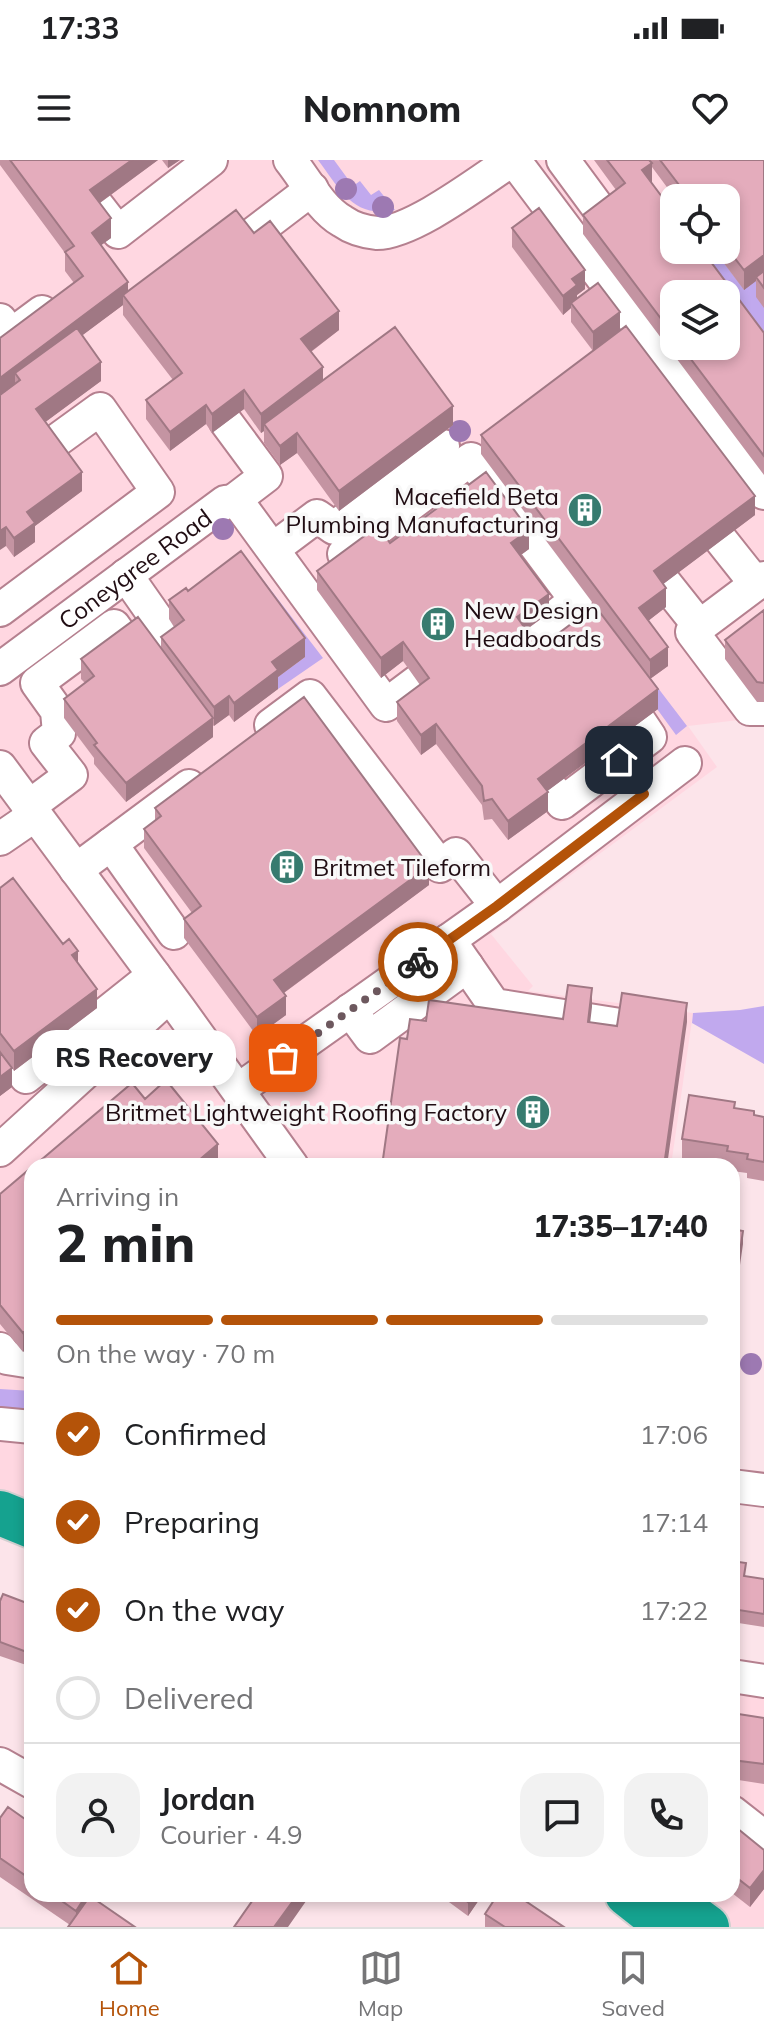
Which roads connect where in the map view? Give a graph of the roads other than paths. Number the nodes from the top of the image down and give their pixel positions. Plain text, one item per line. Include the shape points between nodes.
1 (211, 160) edge
2 (290, 160) edge
3 (513, 160) edge
4 (563, 160) edge
5 (312, 189) junction
6 (108, 196) edge
7 (605, 217) edge
8 (245, 240) edge
9 (68, 293) edge
10 (0, 320) edge
11 (226, 422) edge
12 (49, 446) edge
13 (443, 446) dead end
14 (764, 493) edge
15 (232, 502) junction
16 (721, 540) edge
17 (288, 570) junction
18 (126, 575) junction
19 (665, 583) edge
20 (750, 598) edge
21 (1, 610) edge
22 (700, 627) junction
23 (537, 631) dead end
24 (127, 644) edge
25 (31, 645) junction
26 (175, 645) edge
27 (0, 669) edge
28 (418, 681) edge
29 (764, 709) edge
30 (640, 722) edge
31 (249, 741) edge
32 (619, 760) junction
33 (685, 763) dead end
34 (0, 767) edge
35 (213, 769) edge
36 (551, 788) edge
37 (644, 794) junction
38 (32, 811) junction
39 (0, 839) edge
40 (111, 844) junction
41 (76, 870) junction
42 (497, 906) junction
43 (174, 933) dead end
44 (458, 953) junction
45 (162, 986) junction
46 (620, 1025) edge
47 (26, 1077) dead end
48 (238, 1090) junction
49 (0, 1150) edge
50 (286, 1158) edge
51 (0, 1349) edge
52 (24, 1361) edge
53 (0, 1424) edge
54 (24, 1426) edge
55 (740, 1487) edge
56 (0, 1490) edge
57 (764, 1490) edge
58 (24, 1499) edge
59 (0, 1513) edge
60 (24, 1523) edge
61 (740, 1677) edge
62 (764, 1681) edge
63 (0, 1764) edge
64 (24, 1778) edge
65 (740, 1818) edge
66 (764, 1830) edge
67 (764, 1837) edge
68 (637, 1902) edge
69 (673, 1902) edge
70 (669, 1927) edge
71 (707, 1927) edge

1 - 6 street via 118,232
2 - 5 street
3 - 5 street via 408,225 379,233 341,221
3 - 14 street via 700,424
4 - 7 street
5 - 8 street
9 - 10 street via 11,335
11 - 15 street via 266,476
12 - 21 street via 100,409 158,492
13 - 17 street via 334,528 317,516
15 - 17 street, Coneygree Road via 237,501
15 - 18 street, Coneygree Road
16 - 20 street
17 - 23 street via 471,459 576,600
17 - 28 street, Coneygree Road via 386,705
18 - 25 street, Coneygree Road
18 - 26 street
19 - 22 street
20 - 22 street
21 - 25 street
22 - 29 street via 692,632 750,709
24 - 38 street via 114,626 94,655 37,683 57,711 59,733 46,743 71,775
25 - 27 street, Coneygree Road
30 - 32 street via 650,737
31 - 42 street via 310,696 440,866 456,854
32 - 36 street via 562,803
32 - 37 street
33 - 37 street
34 - 38 street
35 - 40 street via 168,810
37 - 42 street
38 - 39 street
38 - 41 street
40 - 41 street
40 - 43 street
41 - 45 street
42 - 44 street
44 - 46 street via 494,1005 536,1023 577,1030
44 - 48 street via 350,1010
45 - 47 street
45 - 48 street
45 - 49 street
48 - 50 street
51 - 52 street via 7,1358
53 - 54 street
55 - 57 street
56 - 58 highway
59 - 60 highway
61 - 62 street
63 - 64 street
65 - 67 street
66 - 67 street
68 - 70 highway
69 - 71 highway

